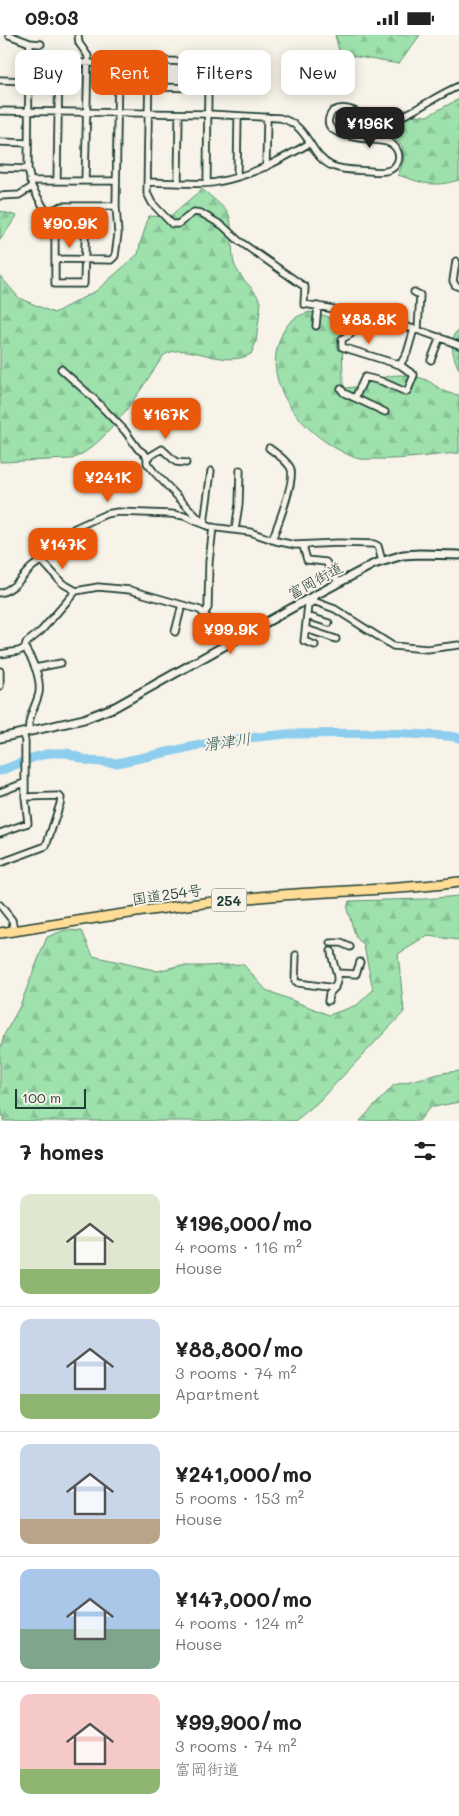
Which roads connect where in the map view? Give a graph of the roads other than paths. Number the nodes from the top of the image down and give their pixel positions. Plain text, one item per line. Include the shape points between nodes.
1 (9, 35) edge
2 (78, 35) edge
3 (30, 43) junction
4 (41, 44) dead end
5 (30, 50) edge
6 (81, 63) edge
7 (88, 63) junction
8 (0, 80) edge
9 (15, 81) edge
10 (459, 86) edge
11 (168, 87) edge
12 (29, 95) edge
13 (58, 95) edge
14 (117, 95) edge
15 (149, 95) edge
16 (0, 111) edge
17 (29, 111) junction
18 (58, 111) junction
19 (88, 112) junction
20 (117, 113) junction
21 (148, 113) junction
22 (179, 114) junction
23 (208, 114) junction
24 (238, 115) junction
25 (267, 117) junction
26 (0, 143) edge
27 (28, 143) junction
28 (310, 143) junction
29 (266, 167) junction
30 (0, 169) edge
31 (28, 169) junction
32 (237, 177) junction
33 (57, 180) junction
34 (30, 181) junction
35 (85, 181) junction
36 (116, 181) junction
37 (148, 182) junction
38 (178, 183) junction
39 (207, 183) junction
40 (32, 187) junction
41 (0, 195) edge
42 (86, 206) junction
43 (116, 206) junction
44 (48, 212) junction
45 (56, 259) junction
46 (85, 259) junction
47 (456, 261) dead end
48 (459, 287) edge
49 (414, 292) dead end
50 (318, 306) junction
51 (360, 313) junction
52 (316, 326) dead end
53 (416, 329) junction
54 (440, 337) junction
55 (459, 345) edge
56 (428, 347) dead end
57 (435, 350) junction
58 (431, 360) dead end
59 (400, 365) junction
60 (61, 369) dead end
61 (341, 389) dead end
62 (355, 398) junction
63 (385, 412) dead end
64 (269, 448) dead end
65 (147, 458) junction
66 (186, 463) dead end
67 (240, 470) dead end
68 (211, 471) dead end
69 (204, 524) junction
70 (213, 527) junction
71 (235, 529) junction
72 (272, 539) junction
73 (303, 545) junction
74 (459, 555) edge
75 (42, 561) junction
76 (382, 561) junction
77 (338, 582) junction
78 (76, 591) junction
79 (0, 593) edge
80 (311, 601) junction
81 (182, 605) junction
82 (204, 614) junction
83 (307, 616) junction
84 (329, 623) dead end
85 (306, 629) junction
86 (175, 632) dead end
87 (336, 639) dead end
88 (232, 643) junction
89 (315, 645) dead end
90 (459, 645) edge
91 (25, 648) junction
92 (0, 654) edge
93 (61, 663) dead end
94 (35, 668) junction
95 (0, 671) edge
96 (0, 686) edge
97 (26, 732) junction
98 (0, 738) edge
99 (24, 782) junction
100 (0, 792) edge
101 (25, 797) junction
102 (0, 833) edge
103 (0, 863) edge
104 (459, 882) edge
105 (0, 905) edge
106 (14, 930) junction
107 (0, 933) edge
108 (331, 943) dead end
109 (350, 947) dead end
110 (331, 951) dead end
111 (296, 955) dead end
112 (360, 962) dead end
113 (337, 973) junction
114 (335, 988) junction
115 (328, 1001) dead end

1 - 3 street
2 - 7 street
3 - 4 street
3 - 5 street
6 - 7 street
7 - 19 street
8 - 9 street
10 - 28 street via 393,119 376,120 345,108 336,109 331,114 330,125 336,133 385,141 395,146 397,164 390,170 374,172 332,166
11 - 23 street via 207,87
12 - 17 street
13 - 18 street
14 - 20 street
15 - 21 street
16 - 17 street
17 - 18 street
17 - 27 street
18 - 19 street
18 - 33 street
19 - 20 street
19 - 35 street
20 - 21 street
20 - 36 street
21 - 22 street
21 - 37 street
22 - 23 street
22 - 38 street
23 - 24 street
23 - 39 street
24 - 25 street
24 - 32 street
25 - 28 street via 290,121 301,129
25 - 29 street
26 - 27 street
27 - 31 street
28 - 29 street
29 - 32 street
30 - 31 street
31 - 34 street
32 - 39 street
33 - 34 street
33 - 35 street
34 - 40 street
35 - 36 street
36 - 43 street
37 - 38 street
37 - 50 street via 150,200 168,222 178,224 191,213 201,213 305,287 304,304
38 - 39 street
40 - 41 street via 19,195
40 - 44 street
42 - 43 street
42 - 44 street via 62,206
42 - 46 street
43 - 46 street via 116,256 111,260
44 - 45 street via 56,231
45 - 46 street
45 - 46 street via 55,284 84,285
47 - 48 street via 453,281
49 - 53 street via 420,295
50 - 51 street
50 - 52 street
51 - 53 street
51 - 59 street via 351,334 342,339 342,347
53 - 54 street
53 - 59 street
54 - 55 street
54 - 57 street
56 - 57 street
57 - 58 street
59 - 62 street via 414,375 406,392 365,377
60 - 65 street via 113,419
61 - 62 street
62 - 63 street
64 - 72 street via 292,471 284,508
65 - 66 street via 162,449 176,462
65 - 69 street via 154,472
67 - 71 street
68 - 69 street
69 - 70 street
69 - 75 street via 171,514 112,513 70,531 43,554
70 - 71 street
70 - 82 street via 208,608
71 - 72 street
72 - 73 street
73 - 76 street via 374,544 378,546
73 - 77 street via 307,560 326,562
74 - 76 street, 富岡街道 via 420,553
75 - 78 street via 62,583
75 - 79 street via 12,589
76 - 77 street, 富岡街道
77 - 80 street, 富岡街道
78 - 81 street via 98,587 130,590
78 - 91 street via 26,643
80 - 83 street
80 - 88 street, 富岡街道
80 - 90 street via 336,609 393,646 427,649
81 - 82 street
81 - 86 street
82 - 88 street
83 - 84 street
83 - 85 street
85 - 87 street
85 - 89 street via 304,641
88 - 97 street, 富岡街道 via 115,707 84,719
91 - 92 street
91 - 94 street
93 - 94 street
94 - 97 street via 39,693
95 - 96 street
97 - 98 street, 富岡街道
97 - 99 street
99 - 100 street
99 - 101 street
101 - 102 street via 28,823
101 - 103 street via 54,795 61,798 46,846
104 - 106 highway, 国道254号 / 254 via 217,901
105 - 106 street via 12,920
106 - 107 highway, 国道254号 / 254
108 - 109 street
110 - 113 street
111 - 114 street via 296,982
112 - 113 street via 356,973
113 - 114 street
114 - 115 street

